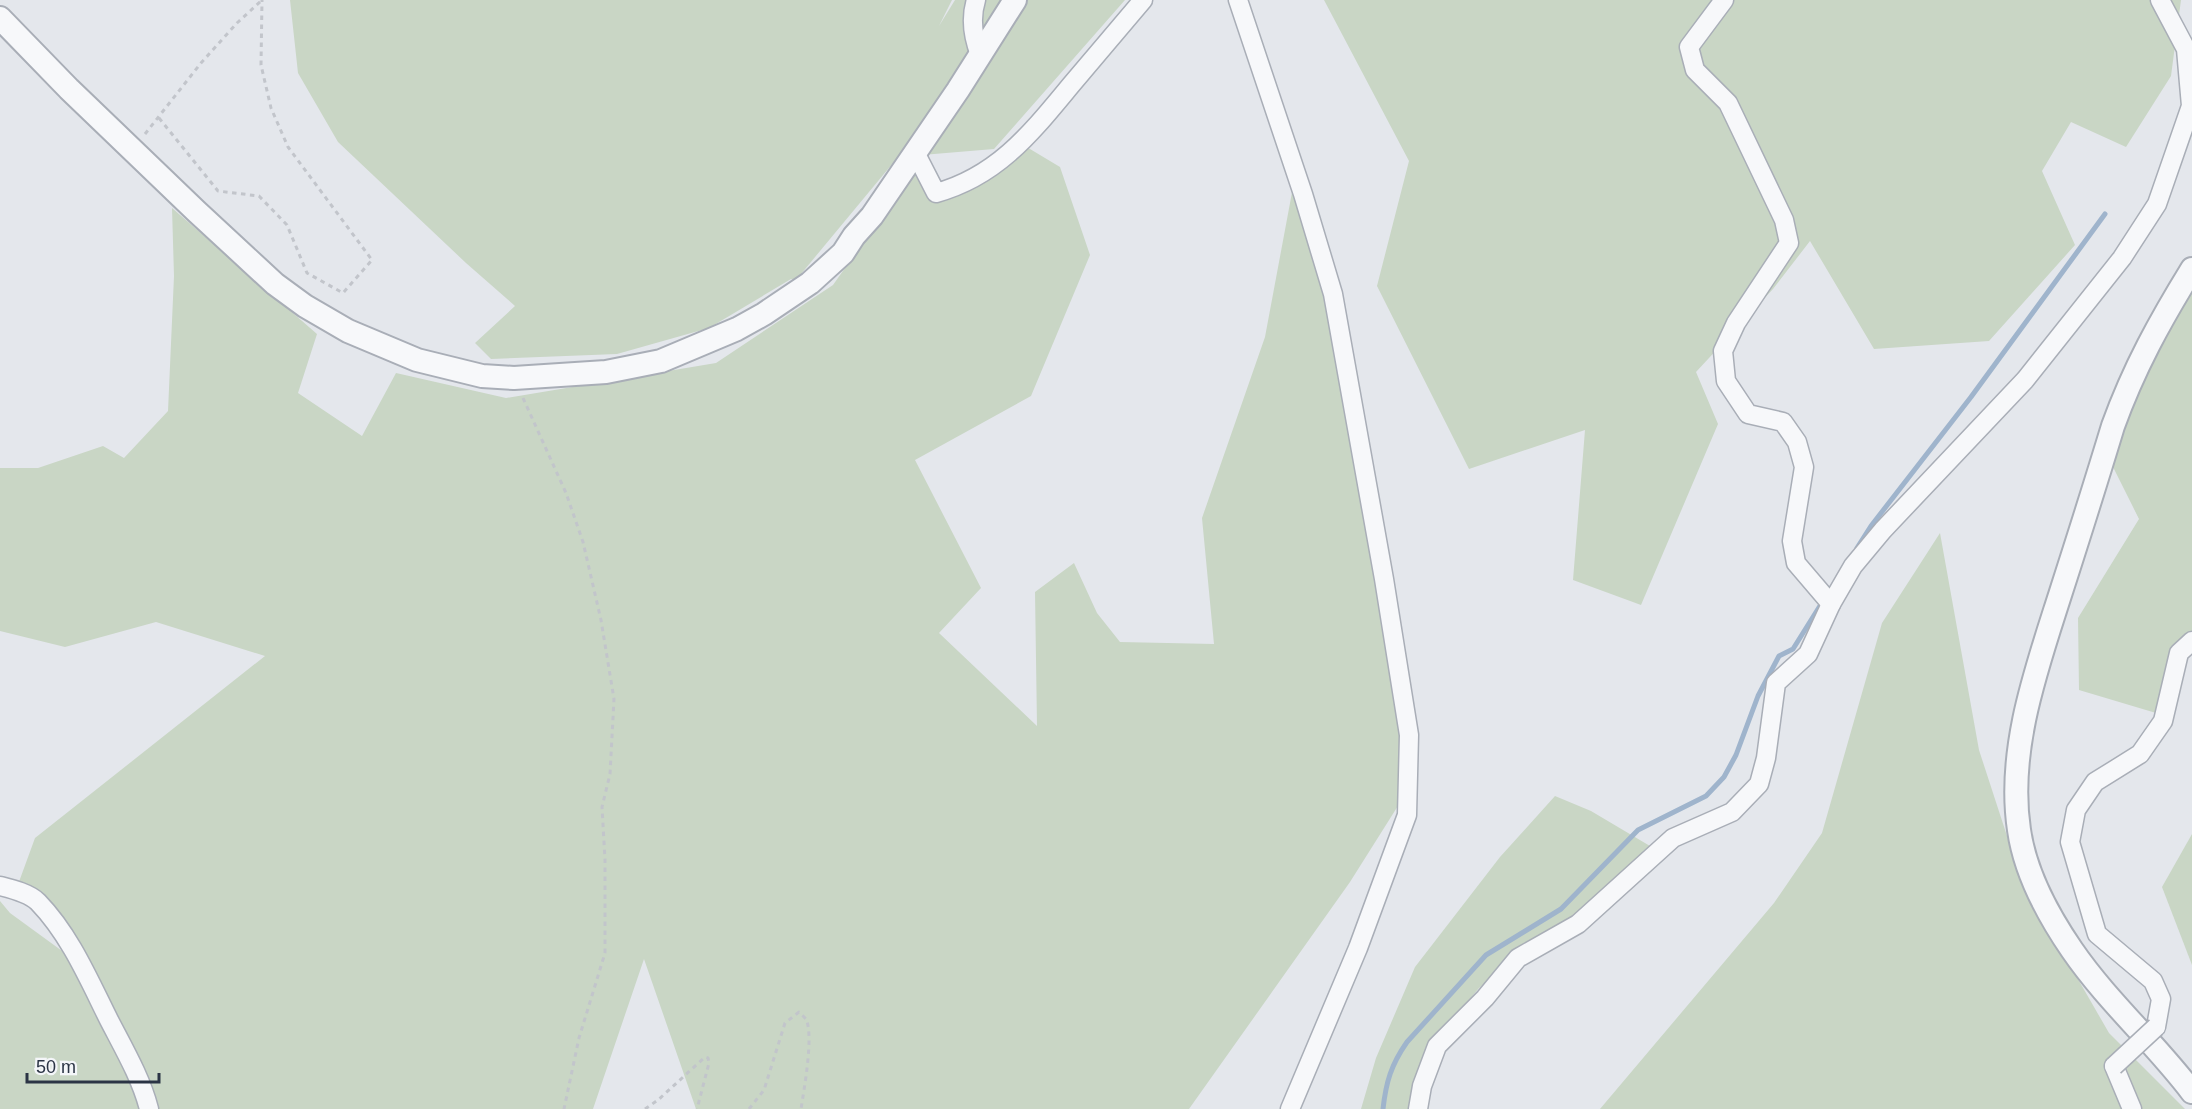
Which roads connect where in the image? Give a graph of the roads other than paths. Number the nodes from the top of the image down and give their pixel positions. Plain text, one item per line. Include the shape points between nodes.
1 (976, 0) edge
2 (1015, 0) edge
3 (1143, 0) edge
4 (1238, 0) edge
5 (1724, 0) edge
6 (2160, 0) edge
7 (0, 18) edge
8 (980, 55) junction
9 (915, 152) junction
10 (2192, 269) edge
11 (1830, 604) junction
12 (2192, 641) edge
13 (0, 886) edge
14 (2192, 1092) edge
15 (149, 1109) edge
16 (1290, 1109) edge
17 (1418, 1109) edge
18 (2132, 1109) edge

1 - 8 street via 973,25
2 - 8 street
3 - 9 street via 1026,139 989,169 936,193
4 - 16 street via 1333,294 1408,735 1407,814 1358,948
5 - 11 street via 1689,47 1695,70 1728,103 1784,220 1788,243 1731,333 1723,351 1726,381 1748,414 1782,422 1797,442 1804,467 1792,542 1796,563
6 - 11 street via 2186,50 2191,106 2157,204 2122,258 2025,380 1883,530 1853,566
7 - 9 street via 275,284 361,338 417,360 482,375 514,378 606,372 661,361 738,329 810,283 843,253
8 - 9 street
10 - 14 street via 2149,340 2113,426 2026,707 2016,777 2023,851 2071,949
11 - 17 street via 1808,654 1776,683 1759,784 1732,812 1673,838 1578,924 1518,958 1437,1046
12 - 18 street, bridge via 2179,652 2163,721 2140,754 2095,782 2076,810 2070,842 2097,934 2153,981 2161,999 2156,1027 2114,1066
13 - 15 street via 36,900 60,929 137,1076

